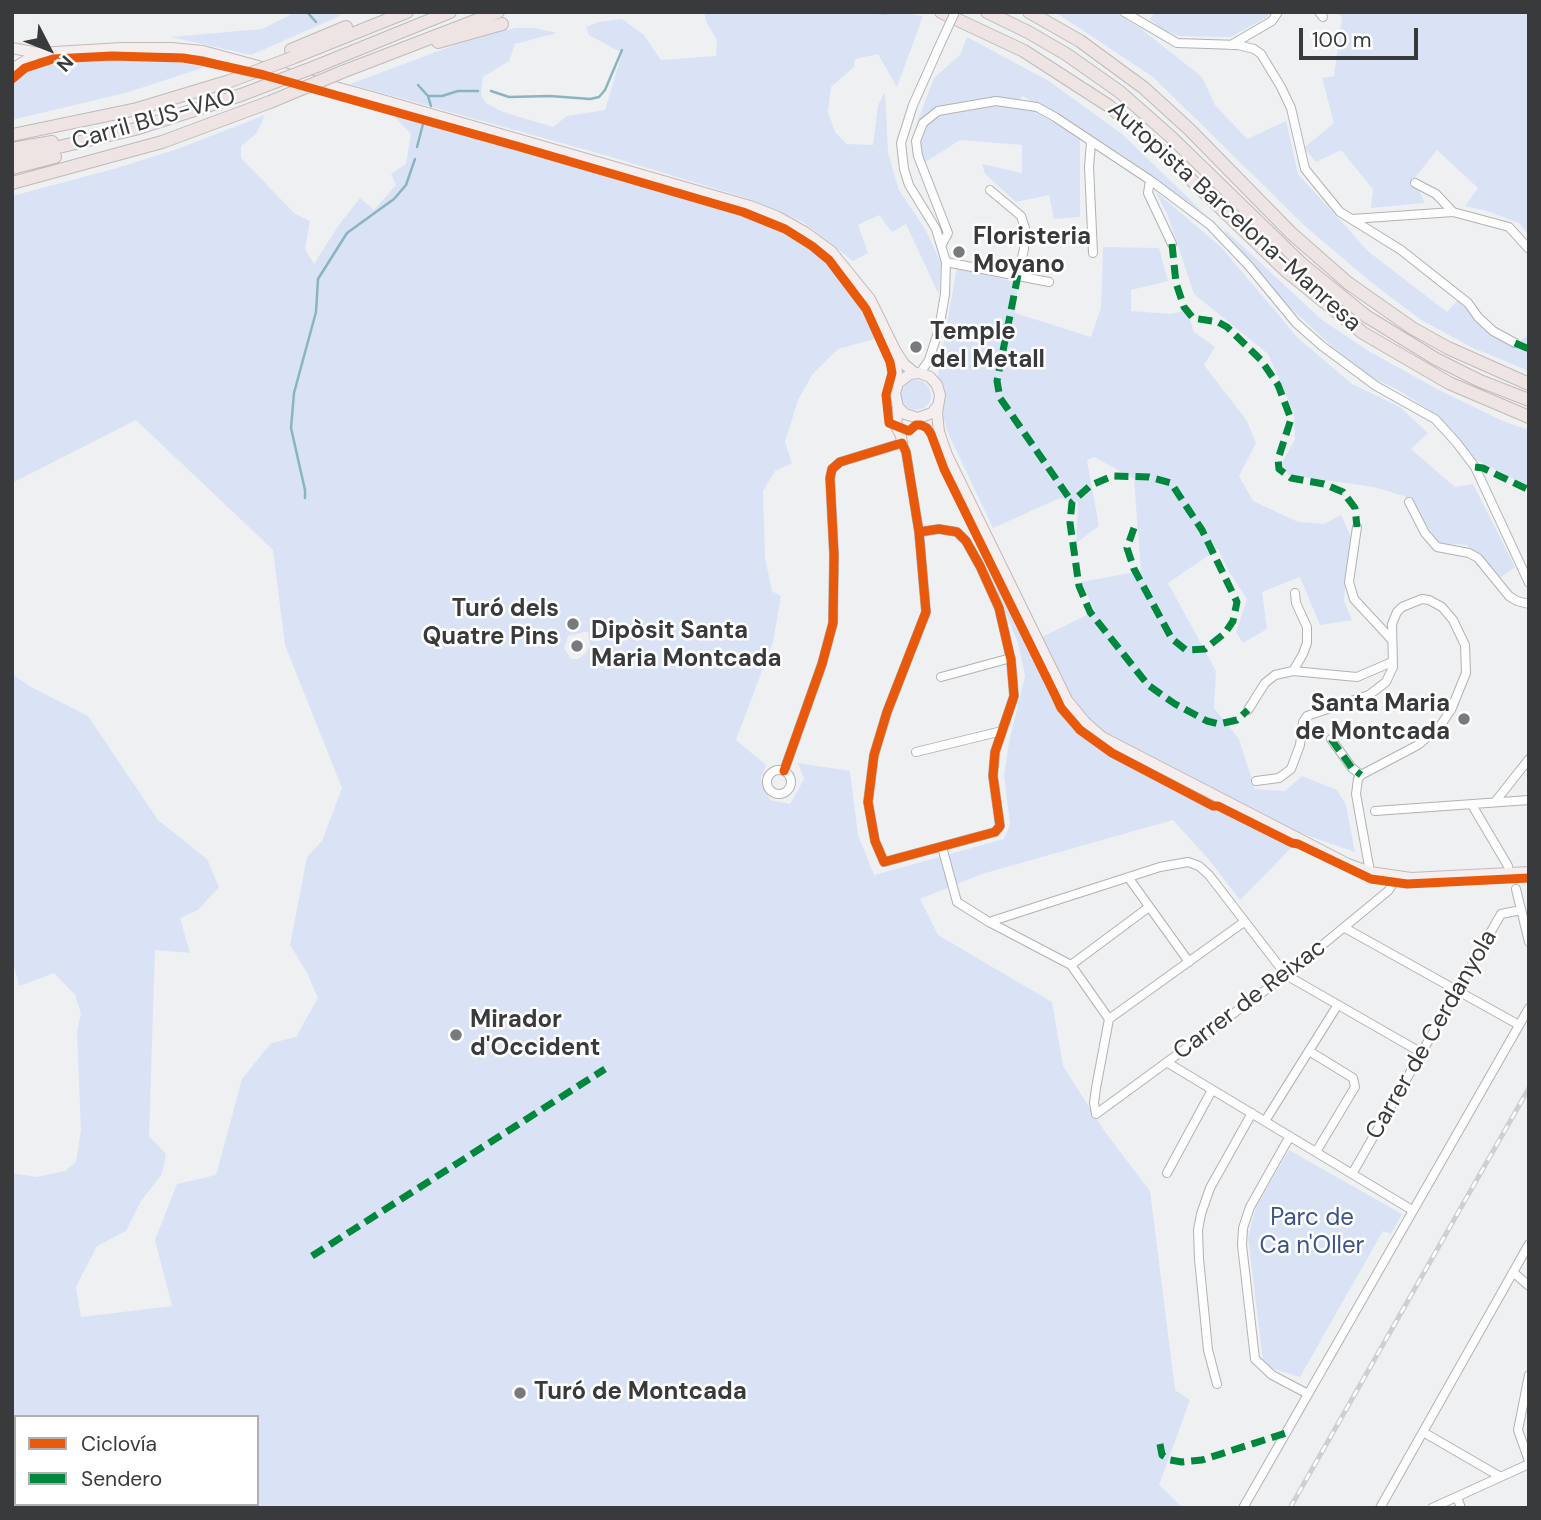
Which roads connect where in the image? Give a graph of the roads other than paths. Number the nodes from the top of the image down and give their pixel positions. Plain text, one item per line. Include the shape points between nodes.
1 (407, 12) edge
2 (450, 12) edge
3 (942, 12) edge
4 (955, 12) edge
5 (987, 12) edge
6 (1029, 12) edge
7 (1124, 12) edge
8 (1278, 12) edge
9 (500, 18) edge
10 (346, 27) dead end
11 (1231, 45) junction
12 (12, 49) edge
13 (38, 53) junction
14 (287, 56) junction
15 (12, 68) edge
16 (135, 129) junction
17 (12, 135) edge
18 (1091, 142) junction
19 (12, 149) edge
20 (12, 158) edge
21 (12, 168) edge
22 (1150, 180) junction
23 (1415, 183) dead end
24 (12, 184) edge
25 (990, 190) dead end
26 (1453, 212) junction
27 (1352, 219) junction
28 (942, 244) junction
29 (1172, 244) dead end
30 (1529, 249) edge
31 (1093, 253) dead end
32 (946, 262) junction
33 (1018, 275) junction
34 (1049, 282) dead end
35 (939, 329) junction
36 (1515, 343) dead end
37 (895, 350) junction
38 (918, 373) junction
39 (933, 379) junction
40 (898, 383) junction
41 (1529, 384) edge
42 (1527, 400) edge
43 (938, 405) junction
44 (898, 407) junction
45 (918, 417) junction
46 (1529, 417) edge
47 (939, 432) junction
48 (902, 439) junction
49 (1409, 502) dead end
50 (1357, 527) dead end
51 (919, 532) junction
52 (1529, 583) edge
53 (1295, 593) dead end
54 (1529, 604) edge
55 (1391, 639) junction
56 (1011, 658) junction
57 (1392, 662) junction
58 (1293, 671) junction
59 (941, 677) dead end
60 (1248, 710) dead end
61 (1002, 732) junction
62 (1331, 739) dead end
63 (916, 752) dead end
64 (1529, 759) edge
65 (784, 771) dead end
66 (1361, 775) junction
67 (1256, 780) dead end
68 (1529, 800) edge
69 (1495, 802) junction
70 (1472, 805) junction
71 (1375, 811) dead end
72 (942, 848) junction
73 (1508, 866) dead end
74 (1370, 872) junction
75 (1529, 872) edge
76 (1128, 877) junction
77 (1396, 878) junction
78 (1516, 890) dead end
79 (1149, 907) junction
80 (1521, 910) junction
81 (989, 922) junction
82 (1244, 922) junction
83 (1345, 928) junction
84 (1529, 942) edge
85 (1189, 962) junction
86 (1071, 965) junction
87 (1286, 975) junction
88 (1457, 991) junction
89 (1337, 1006) junction
90 (1529, 1008) edge
91 (1529, 1018) edge
92 (1109, 1019) junction
93 (1518, 1025) junction
94 (1309, 1051) junction
95 (1422, 1053) junction
96 (1168, 1063) junction
97 (1212, 1090) junction
98 (1252, 1113) junction
99 (1265, 1121) junction
100 (1290, 1136) junction
101 (1316, 1152) junction
102 (1167, 1173) dead end
103 (1352, 1174) junction
104 (1412, 1210) junction
105 (1529, 1244) edge
106 (1513, 1272) junction
107 (1529, 1286) edge
108 (1529, 1375) edge
109 (1217, 1384) dead end
110 (1308, 1394) junction
111 (1423, 1432) junction
112 (1529, 1463) edge
113 (1499, 1476) junction
114 (1457, 1497) junction
115 (1382, 1506) edge
116 (1243, 1508) edge
117 (1433, 1508) edge
118 (1461, 1508) edge

1 - 14 highway
2 - 16 highway, Carril BUS-VAO, bridge via 241,95
3 - 46 highway, Autopista Barcelona-Manresa via 1024,51 1109,106 1285,270 1363,333 1449,383
4 - 28 street, bridge via 901,143 909,185
5 - 42 highway via 1043,40 1111,86 1155,122 1303,265 1366,316 1436,359
6 - 41 highway, Autopista Barcelona-Manresa via 1080,41 1144,88 1348,283 1412,328
7 - 11 street via 1177,43
8 - 11 street via 1272,21
9 - 24 highway, bridge via 387,54 162,142
10 - 14 highway
11 - 27 street via 1254,49 1268,64 1291,108 1305,169 1339,212
12 - 13 main road
12 - 15 main road
13 - 15 main road
13 - 37 main road via 152,48 203,51 750,206 796,227 831,251 870,299
14 - 17 highway, bridge via 230,81 137,109
16 - 19 highway
16 - 20 highway, Carril BUS-VAO
16 - 21 highway
18 - 22 street
18 - 28 street via 1037,107 996,101 938,111 923,123 916,141 948,233
18 - 31 street
22 - 29 street via 1148,193
22 - 52 street via 1210,225 1322,346 1376,386 1435,419 1475,467
23 - 26 street via 1436,194
25 - 33 street via 1021,216 1025,228
26 - 27 street
26 - 30 street via 1509,227
27 - 36 street via 1401,250 1468,303 1493,331
28 - 32 street
32 - 33 street
32 - 35 street
33 - 34 street
35 - 38 street via 929,360
35 - 39 street
37 - 38 main road via 904,364
37 - 40 main road
38 - 39 main road
38 - 40 main road
39 - 43 main road via 939,390
40 - 44 main road via 894,398
43 - 45 main road via 932,413
43 - 47 main road
44 - 45 main road
44 - 48 main road via 896,426
45 - 47 main road
45 - 48 main road
47 - 74 main road via 1058,681 1085,722 1131,753
48 - 51 street
48 - 65 street via 832,469 834,624
49 - 54 street via 1437,547 1478,558 1509,596
50 - 55 street via 1349,582 1354,599
51 - 56 street via 957,531 966,541 999,608
51 - 72 street via 926,612 887,712 874,755 868,802 874,841 884,862
53 - 58 street via 1308,635
55 - 57 street
55 - 66 street via 1394,618 1402,607 1422,599 1435,602 1453,620 1465,645 1466,673 1440,726 1418,745
56 - 59 street
56 - 61 street via 1014,696
57 - 58 street via 1357,677
57 - 67 street via 1392,673 1376,691 1304,718 1291,769 1274,780
58 - 60 street via 1270,678
61 - 63 street
61 - 72 street via 993,776 1000,826 995,832
62 - 66 street
64 - 69 street
66 - 74 street via 1356,794
68 - 69 street
69 - 70 street
70 - 71 street
70 - 73 street
72 - 81 street via 957,902
74 - 77 main road
75 - 77 main road
76 - 79 street
76 - 81 street
76 - 82 street via 1177,863 1199,866
77 - 83 street, Carrer de Reixac via 1388,891
78 - 80 street
79 - 85 street
79 - 86 street
80 - 84 street
80 - 88 street, Carrer de Cerdanyola via 1501,914
81 - 86 street
82 - 85 street
82 - 87 street
83 - 87 street, Carrer de Reixac
83 - 88 street
85 - 92 street
86 - 92 street
87 - 89 street
87 - 96 street, Carrer de Reixac
88 - 93 street
88 - 95 street, Carrer de Cerdanyola
89 - 94 street
89 - 95 street
90 - 93 street
91 - 93 street
92 - 96 street, Carrer de Reixac via 1096,1088 1096,1114
93 - 104 street
94 - 99 street
94 - 101 street via 1353,1078 1355,1087
95 - 103 street, Carrer de Cerdanyola
96 - 97 street
97 - 98 street
97 - 102 street
98 - 99 street
98 - 109 street via 1210,1188 1198,1230 1208,1350
99 - 100 street
100 - 101 street
100 - 110 street via 1250,1207 1242,1245 1255,1359 1272,1375
101 - 103 street
103 - 104 street
104 - 110 street
105 - 106 street
106 - 107 street
106 - 111 street
108 - 112 street via 1518,1430
110 - 116 street
111 - 113 street
111 - 115 street
112 - 113 street
113 - 114 street
114 - 117 street
114 - 118 street

